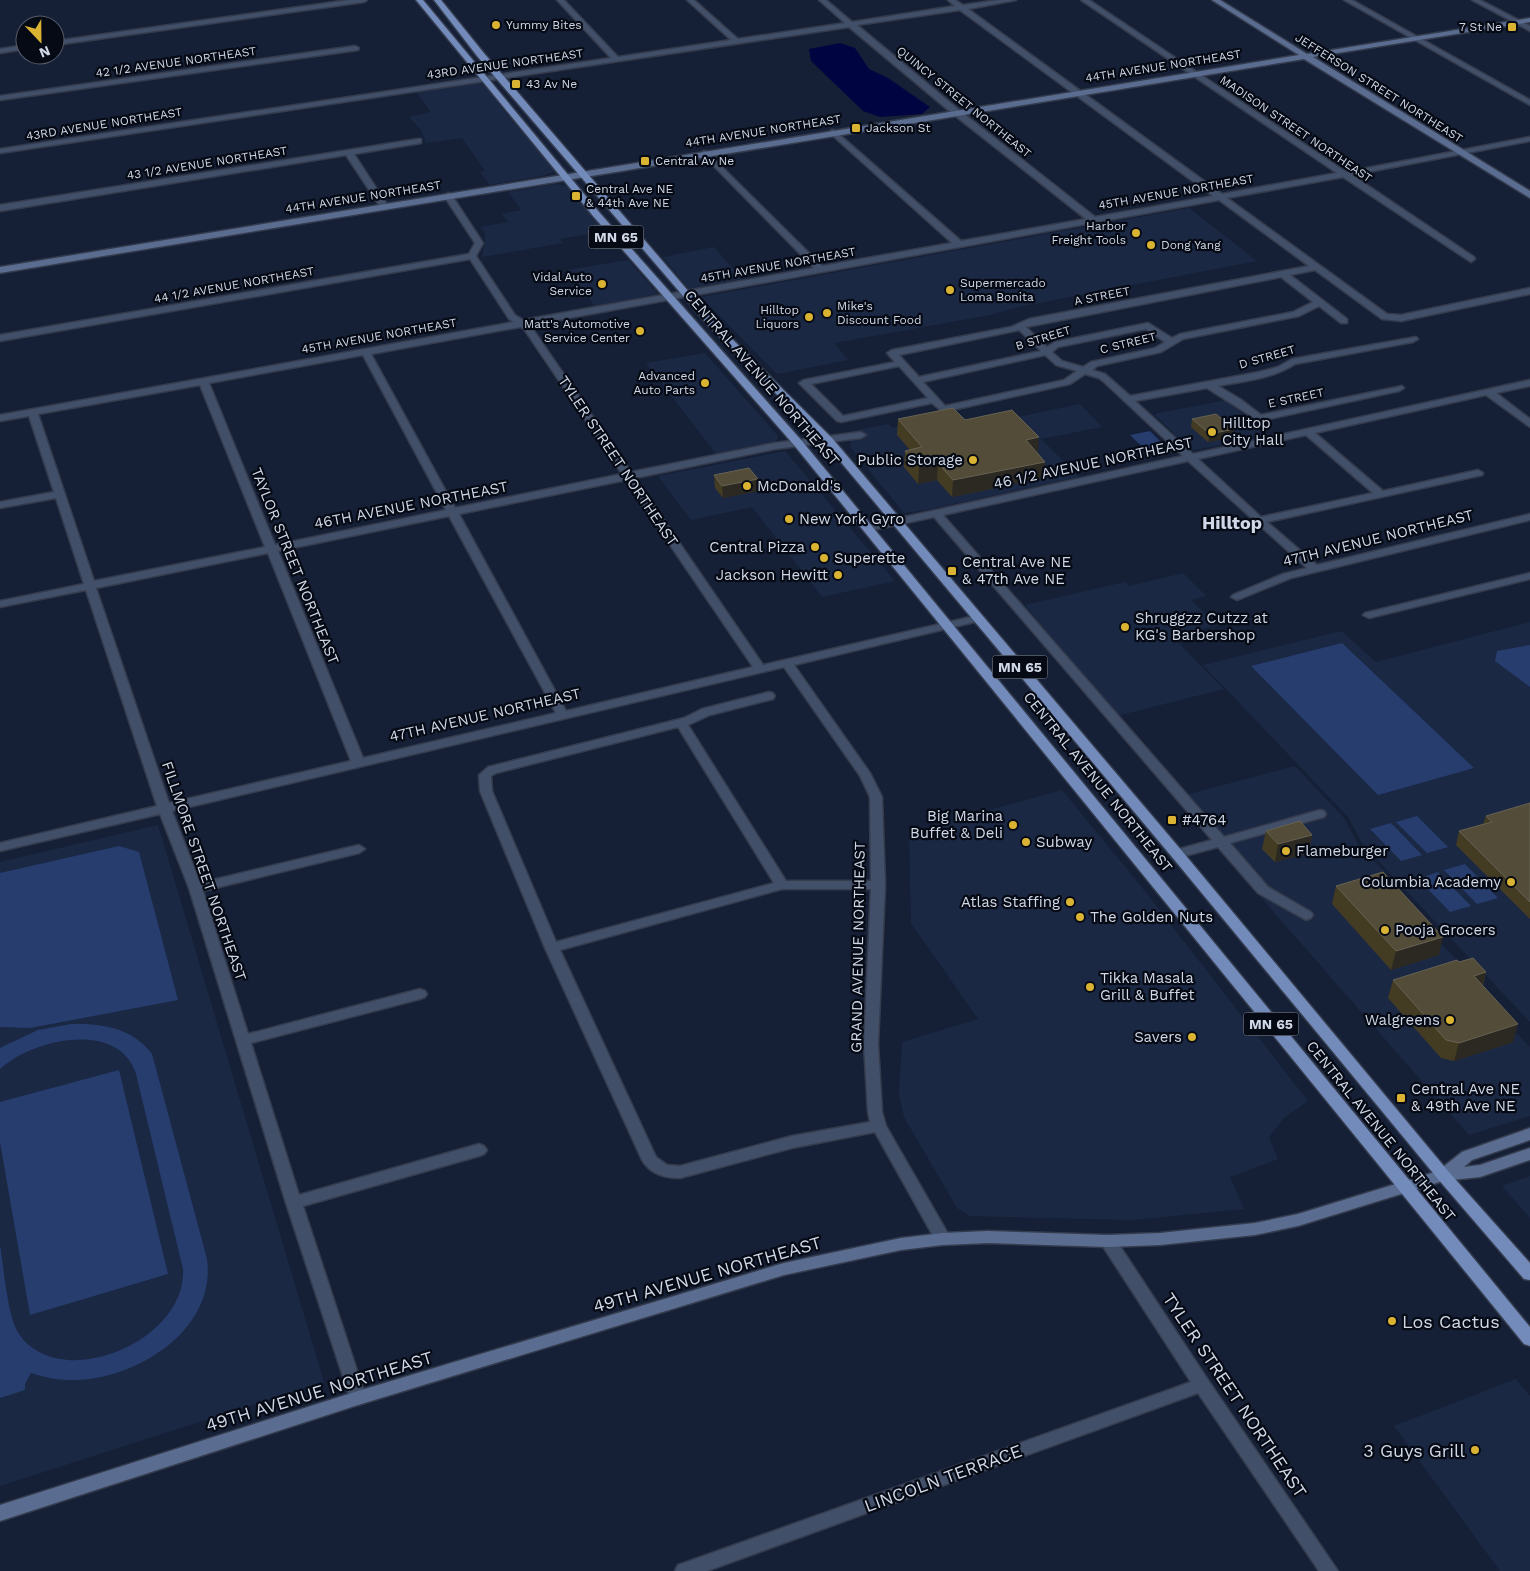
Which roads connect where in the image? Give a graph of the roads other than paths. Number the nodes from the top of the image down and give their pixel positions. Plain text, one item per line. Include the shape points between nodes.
1 (364, 0) edge
2 (419, 0) edge
3 (437, 0) edge
4 (560, 0) edge
5 (690, 0) edge
6 (822, 0) edge
7 (951, 0) edge
8 (1013, 0) edge
9 (1084, 0) edge
10 (1215, 0) edge
11 (1347, 0) edge
12 (1476, 0) edge
13 (961, 8) junction
14 (1530, 20) edge
15 (1516, 22) junction
16 (852, 24) junction
17 (1530, 30) edge
18 (1414, 38) junction
19 (736, 41) junction
20 (65, 42) edge
21 (355, 48) dead end
22 (15, 49) edge
23 (0, 51) edge
24 (1306, 56) junction
25 (616, 59) junction
26 (1194, 74) junction
27 (499, 76) junction
28 (484, 78) junction
29 (1078, 92) junction
30 (0, 98) edge
31 (1530, 103) edge
32 (956, 112) junction
33 (834, 132) junction
34 (1530, 139) edge
35 (418, 141) dead end
36 (0, 151) edge
37 (706, 153) junction
38 (1462, 153) junction
39 (349, 154) junction
40 (584, 173) junction
41 (1342, 174) junction
42 (564, 176) junction
43 (1530, 195) edge
44 (448, 196) junction
45 (1223, 197) junction
46 (384, 206) junction
47 (0, 208) edge
48 (1093, 220) junction
49 (959, 244) junction
50 (472, 256) junction
51 (1471, 259) dead end
52 (1317, 267) junction
53 (820, 269) junction
54 (0, 270) edge
55 (1283, 274) junction
56 (1530, 291) edge
57 (685, 294) junction
58 (668, 297) junction
59 (1319, 302) junction
60 (1344, 321) dead end
61 (520, 323) junction
62 (1020, 326) junction
63 (0, 338) edge
64 (1413, 339) dead end
65 (1171, 342) junction
66 (365, 351) junction
67 (1046, 352) junction
68 (902, 363) junction
69 (1084, 371) junction
70 (918, 380) junction
71 (204, 382) junction
72 (1530, 383) edge
73 (1208, 384) junction
74 (1399, 388) dead end
75 (1488, 392) junction
76 (1128, 399) junction
77 (934, 400) junction
78 (33, 412) junction
79 (0, 418) edge
80 (1530, 424) edge
81 (1308, 432) junction
82 (861, 435) dead end
83 (828, 440) junction
84 (798, 443) junction
85 (1191, 457) junction
86 (1478, 473) dead end
87 (629, 476) junction
88 (59, 494) junction
89 (1380, 494) junction
90 (0, 505) edge
91 (452, 512) junction
92 (937, 514) junction
93 (1530, 517) edge
94 (1259, 521) junction
95 (898, 522) junction
96 (868, 528) junction
97 (272, 548) junction
98 (1316, 569) junction
99 (1530, 576) edge
100 (90, 585) junction
101 (1237, 597) dead end
102 (0, 604) edge
103 (1369, 615) dead end
104 (979, 618) junction
105 (947, 625) junction
106 (788, 664) junction
107 (761, 670) junction
108 (769, 696) dead end
109 (562, 714) junction
110 (681, 723) junction
111 (358, 762) junction
112 (164, 808) junction
113 (1320, 814) dead end
114 (1220, 842) junction
115 (0, 847) edge
116 (359, 849) dead end
117 (1177, 854) junction
118 (782, 885) junction
119 (878, 885) junction
120 (196, 888) junction
121 (1306, 915) dead end
122 (552, 948) junction
123 (420, 994) dead end
124 (244, 1040) junction
125 (879, 1126) junction
126 (1530, 1134) edge
127 (479, 1150) dead end
128 (1530, 1154) edge
129 (1443, 1175) junction
130 (1404, 1187) junction
131 (294, 1203) junction
132 (943, 1239) junction
133 (1108, 1241) junction
134 (1530, 1274) edge
135 (1530, 1339) edge
136 (1202, 1385) junction
137 (358, 1398) junction
138 (0, 1513) edge
139 (684, 1571) edge
140 (1329, 1571) edge

1 - 20 street
2 - 28 main road, CENTRAL AVENUE NORTHEAST / MN 65
3 - 27 main road, CENTRAL AVENUE NORTHEAST / MN 65
4 - 25 street
5 - 19 street
6 - 16 street, QUINCY STREET NORTHEAST
7 - 13 street
8 - 13 street, 43RD AVENUE NORTHEAST
9 - 26 street, MADISON STREET NORTHEAST
10 - 24 street, JEFFERSON STREET NORTHEAST
11 - 18 street
12 - 15 street
13 - 16 street, 43RD AVENUE NORTHEAST
13 - 29 street
14 - 15 street, 44TH AVENUE NORTHEAST
15 - 17 street
15 - 18 street, 44TH AVENUE NORTHEAST
16 - 19 street, 43RD AVENUE NORTHEAST
16 - 32 street, QUINCY STREET NORTHEAST
18 - 24 street, 44TH AVENUE NORTHEAST
18 - 31 street
19 - 25 street, 43RD AVENUE NORTHEAST
21 - 30 street, 42 1/2 AVENUE NORTHEAST
22 - 23 street
24 - 26 street, 44TH AVENUE NORTHEAST
24 - 38 street, JEFFERSON STREET NORTHEAST
25 - 27 street, 43RD AVENUE NORTHEAST
26 - 29 street, 44TH AVENUE NORTHEAST
26 - 41 street, MADISON STREET NORTHEAST
27 - 28 street, 43RD AVENUE NORTHEAST
27 - 40 main road, CENTRAL AVENUE NORTHEAST / MN 65
28 - 36 street, 43RD AVENUE NORTHEAST
28 - 42 main road, CENTRAL AVENUE NORTHEAST / MN 65
29 - 32 street, 44TH AVENUE NORTHEAST
29 - 45 street
32 - 33 street, 44TH AVENUE NORTHEAST
32 - 48 street, QUINCY STREET NORTHEAST
33 - 37 street, 44TH AVENUE NORTHEAST
33 - 49 street
34 - 38 street, 45TH AVENUE NORTHEAST
35 - 39 street, 43 1/2 AVENUE NORTHEAST
37 - 40 street, 44TH AVENUE NORTHEAST
37 - 53 street
38 - 41 street, 45TH AVENUE NORTHEAST
38 - 43 street, JEFFERSON STREET NORTHEAST
39 - 46 street
39 - 47 street, 43 1/2 AVENUE NORTHEAST
40 - 42 street, 44TH AVENUE NORTHEAST
40 - 57 main road, CENTRAL AVENUE NORTHEAST / MN 65
41 - 45 street, 45TH AVENUE NORTHEAST
41 - 51 street, MADISON STREET NORTHEAST
42 - 44 street, 44TH AVENUE NORTHEAST
42 - 58 main road, CENTRAL AVENUE NORTHEAST / MN 65
44 - 46 street, 44TH AVENUE NORTHEAST
44 - 50 street via 479,243
45 - 48 street, 45TH AVENUE NORTHEAST
45 - 52 street
46 - 54 street, 44TH AVENUE NORTHEAST
48 - 49 street, 45TH AVENUE NORTHEAST
49 - 53 street, 45TH AVENUE NORTHEAST
50 - 61 street, TYLER STREET NORTHEAST via 512,317
50 - 63 street, 44 1/2 AVENUE NORTHEAST
52 - 55 street, A STREET
52 - 56 street via 1381,315 1390,318
53 - 57 street, 45TH AVENUE NORTHEAST
55 - 59 street
55 - 62 street, A STREET
57 - 58 street, 45TH AVENUE NORTHEAST
57 - 83 main road, CENTRAL AVENUE NORTHEAST / MN 65
58 - 61 street, 45TH AVENUE NORTHEAST
58 - 84 main road, CENTRAL AVENUE NORTHEAST / MN 65
59 - 60 street
59 - 65 street, C STREET via 1296,314 1180,337
61 - 66 street, 45TH AVENUE NORTHEAST
61 - 87 street, TYLER STREET NORTHEAST via 527,327
62 - 67 street
62 - 68 street, A STREET via 892,352
64 - 73 street, D STREET via 1292,362 1260,375
65 - 67 street, B STREET via 1148,326 1055,345
65 - 69 street, C STREET via 1158,350 1094,364
66 - 71 street, 45TH AVENUE NORTHEAST
66 - 91 street
67 - 69 street via 1059,363
67 - 70 street, B STREET
68 - 70 street
68 - 77 street via 804,383 841,419
69 - 76 street via 1102,376
69 - 77 street, C STREET via 1067,382 943,409
70 - 77 street
71 - 78 street, 45TH AVENUE NORTHEAST
71 - 97 street, TAYLOR STREET NORTHEAST
72 - 75 street, 46 1/2 AVENUE NORTHEAST
73 - 74 street, E STREET via 1259,418
73 - 76 street, D STREET
75 - 80 street
75 - 81 street, 46 1/2 AVENUE NORTHEAST
76 - 85 street
78 - 79 street, 45TH AVENUE NORTHEAST
78 - 88 street, FILLMORE STREET NORTHEAST
81 - 85 street, 46 1/2 AVENUE NORTHEAST
81 - 89 street
82 - 83 street, 46TH AVENUE NORTHEAST
83 - 84 street, 46TH AVENUE NORTHEAST
83 - 95 main road, CENTRAL AVENUE NORTHEAST / MN 65
84 - 87 street, 46TH AVENUE NORTHEAST
84 - 96 main road, CENTRAL AVENUE NORTHEAST / MN 65
85 - 92 street, 46 1/2 AVENUE NORTHEAST
85 - 94 street
86 - 89 street
87 - 91 street, 46TH AVENUE NORTHEAST
87 - 107 street, TYLER STREET NORTHEAST
88 - 90 street
88 - 100 street, FILLMORE STREET NORTHEAST
89 - 94 street
91 - 97 street, 46TH AVENUE NORTHEAST
91 - 109 street
92 - 95 street, 46 1/2 AVENUE NORTHEAST
92 - 114 street
93 - 98 street, 47TH AVENUE NORTHEAST
94 - 98 street
95 - 96 street, 46 1/2 AVENUE NORTHEAST
95 - 104 main road, CENTRAL AVENUE NORTHEAST / MN 65
96 - 105 main road, CENTRAL AVENUE NORTHEAST / MN 65
97 - 100 street, 46TH AVENUE NORTHEAST
97 - 111 street, TAYLOR STREET NORTHEAST
98 - 101 street, 47TH AVENUE NORTHEAST via 1287,576
99 - 103 street
100 - 102 street, 46TH AVENUE NORTHEAST
100 - 112 street, FILLMORE STREET NORTHEAST
104 - 105 street, 47TH AVENUE NORTHEAST
104 - 117 main road, CENTRAL AVENUE NORTHEAST / MN 65
105 - 106 street, 47TH AVENUE NORTHEAST
105 - 130 main road, CENTRAL AVENUE NORTHEAST / MN 65
106 - 107 street, 47TH AVENUE NORTHEAST
106 - 119 street, GRAND AVENUE NORTHEAST via 866,776 876,797
107 - 109 street, 47TH AVENUE NORTHEAST
108 - 110 street via 706,712
109 - 111 street, 47TH AVENUE NORTHEAST
110 - 118 street
110 - 122 street via 487,772 486,791
111 - 112 street, 47TH AVENUE NORTHEAST
112 - 115 street, 47TH AVENUE NORTHEAST
112 - 120 street, FILLMORE STREET NORTHEAST
113 - 114 street
114 - 117 street
114 - 121 street via 1263,890
116 - 120 street
117 - 129 main road, CENTRAL AVENUE NORTHEAST / MN 65
118 - 119 street
118 - 122 street
119 - 125 street, GRAND AVENUE NORTHEAST via 871,1044 875,1112
120 - 124 street, FILLMORE STREET NORTHEAST
122 - 125 street via 657,1169 680,1172 792,1142
123 - 124 street
124 - 131 street, FILLMORE STREET NORTHEAST
125 - 132 street, GRAND AVENUE NORTHEAST
126 - 129 street, 49TH AVENUE NORTHEAST via 1467,1156
127 - 131 street
128 - 129 street, 49TH AVENUE NORTHEAST via 1480,1171
129 - 130 street, 49TH AVENUE NORTHEAST
129 - 134 main road, CENTRAL AVENUE NORTHEAST / MN 65
130 - 133 street, 49TH AVENUE NORTHEAST via 1298,1220 1255,1229
130 - 135 main road, CENTRAL AVENUE NORTHEAST / MN 65
131 - 137 street, FILLMORE STREET NORTHEAST
132 - 133 street, 49TH AVENUE NORTHEAST
132 - 137 street, 49TH AVENUE NORTHEAST via 901,1244 784,1270
133 - 136 street, TYLER STREET NORTHEAST
136 - 139 street, LINCOLN TERRACE
136 - 140 street, TYLER STREET NORTHEAST
137 - 138 street, 49TH AVENUE NORTHEAST

